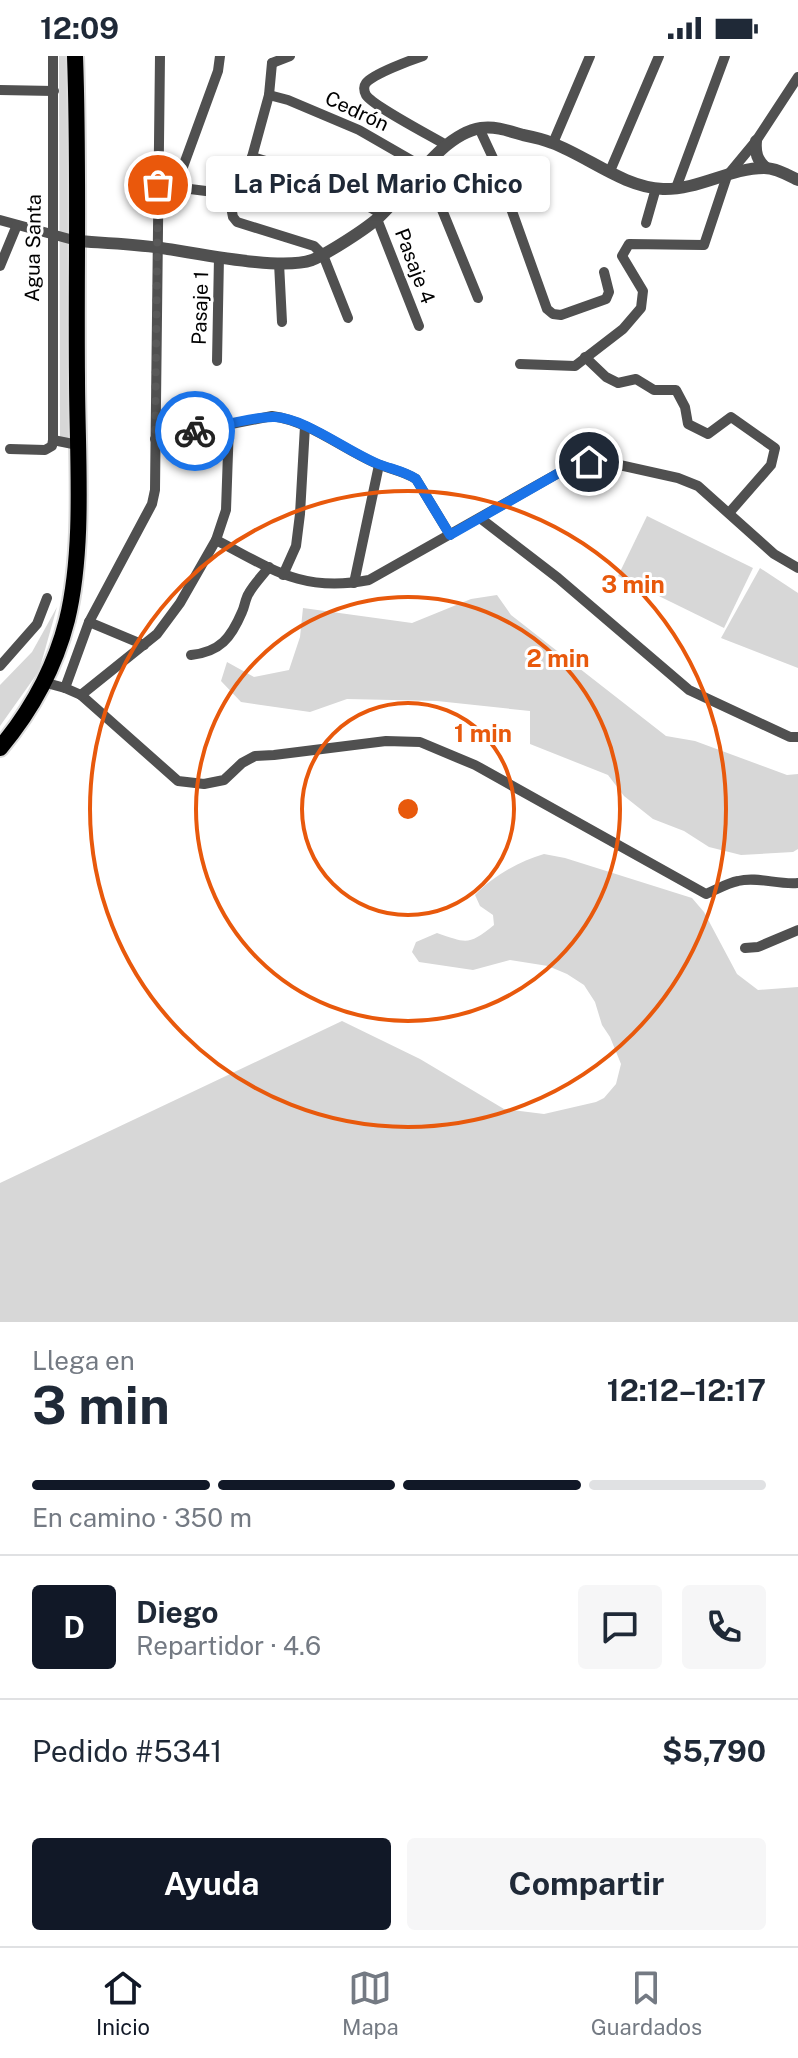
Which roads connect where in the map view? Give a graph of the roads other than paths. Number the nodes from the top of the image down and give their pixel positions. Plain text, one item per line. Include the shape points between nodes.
1 (53, 56) edge
2 (75, 56) edge
3 (160, 56) edge
4 (220, 56) edge
5 (290, 56) edge
6 (423, 56) edge
7 (659, 56) edge
8 (725, 56) edge
9 (589, 57) edge
10 (268, 60) edge
11 (798, 77) edge
12 (0, 90) edge
13 (54, 91) junction
14 (269, 95) junction
15 (479, 128) junction
16 (756, 141) junction
17 (553, 143) junction
18 (446, 145) junction
19 (252, 157) junction
20 (425, 168) junction
21 (766, 168) junction
22 (610, 171) junction
23 (727, 176) junction
24 (798, 180) edge
25 (158, 185) junction
26 (176, 186) junction
27 (656, 188) junction
28 (676, 188) junction
29 (238, 195) junction
30 (380, 216) junction
31 (0, 220) edge
32 (646, 223) dead end
33 (17, 225) junction
34 (54, 233) junction
35 (77, 241) junction
36 (158, 248) junction
37 (323, 255) junction
38 (219, 257) junction
39 (279, 263) junction
40 (0, 266) edge
41 (604, 272) dead end
42 (478, 298) dead end
43 (348, 318) dead end
44 (282, 322) dead end
45 (419, 326) dead end
46 (585, 357) junction
47 (217, 361) dead end
48 (520, 364) dead end
49 (229, 424) junction
50 (305, 426) junction
51 (155, 439) junction
52 (53, 440) junction
53 (78, 445) junction
54 (10, 449) dead end
55 (379, 465) junction
56 (729, 513) junction
57 (480, 518) junction
58 (450, 535) junction
59 (216, 540) junction
60 (269, 567) junction
61 (798, 568) edge
62 (283, 575) junction
63 (354, 583) junction
64 (47, 598) dead end
65 (89, 622) junction
66 (144, 645) junction
67 (191, 655) dead end
68 (0, 666) edge
69 (43, 682) junction
70 (65, 688) junction
71 (81, 695) junction
72 (798, 737) edge
73 (0, 748) edge
74 (798, 883) edge
75 (798, 930) edge
76 (745, 948) dead end

1 - 13 street, Agua Santa
2 - 35 main road
3 - 25 street
4 - 26 street
5 - 10 street
6 - 18 street via 375,77 364,90 379,106
7 - 22 street
8 - 28 street
9 - 17 street
10 - 14 street
11 - 16 street
12 - 13 street
13 - 34 street, Agua Santa
14 - 19 street
14 - 20 street, Cedrón via 359,130
15 - 17 street
15 - 18 street
15 - 41 street via 547,309 561,315 606,299
16 - 21 street via 755,152
16 - 23 street
17 - 22 street
18 - 20 street
19 - 29 street
19 - 30 street via 320,181
20 - 30 street
20 - 42 street
21 - 23 street
21 - 24 street
22 - 27 street
23 - 28 street
23 - 46 street via 704,245 629,244 622,256 643,291 641,308
25 - 26 street
25 - 36 street
26 - 29 street
27 - 28 street
27 - 32 street
29 - 37 street via 232,212 237,222 307,242
30 - 37 street
30 - 45 street, Pasaje 4
31 - 33 street
33 - 34 street
33 - 40 street
34 - 35 street
34 - 52 street, Agua Santa
35 - 36 street
35 - 53 main road
36 - 38 street
36 - 51 street
37 - 39 street
37 - 43 street
38 - 39 street
38 - 47 street, Pasaje 1
39 - 44 street
46 - 48 street via 575,366
46 - 56 street via 618,383 636,379 654,390 676,390 688,424 708,434 731,417 775,448 771,465
49 - 50 street via 272,416
49 - 51 street
49 - 59 street via 226,510
50 - 55 street
50 - 62 street via 296,546
51 - 65 street via 152,504
52 - 53 street
52 - 54 street via 45,450
53 - 69 main road via 74,579 66,622
55 - 58 street via 416,479
55 - 63 street
56 - 57 street via 698,486 678,478 589,462 571,466
56 - 61 street via 774,554
57 - 58 street
57 - 72 street via 689,690
58 - 63 street via 369,580
59 - 60 street
59 - 66 street via 180,603
60 - 62 street
60 - 67 street via 246,597 229,638 214,650
62 - 63 street via 319,584
64 - 68 street via 37,624
65 - 66 street
65 - 70 street
66 - 71 street
69 - 70 street
69 - 73 main road
70 - 71 street
71 - 74 street via 178,781 224,780 255,756 420,742 475,765 706,894 736,881
75 - 76 street

